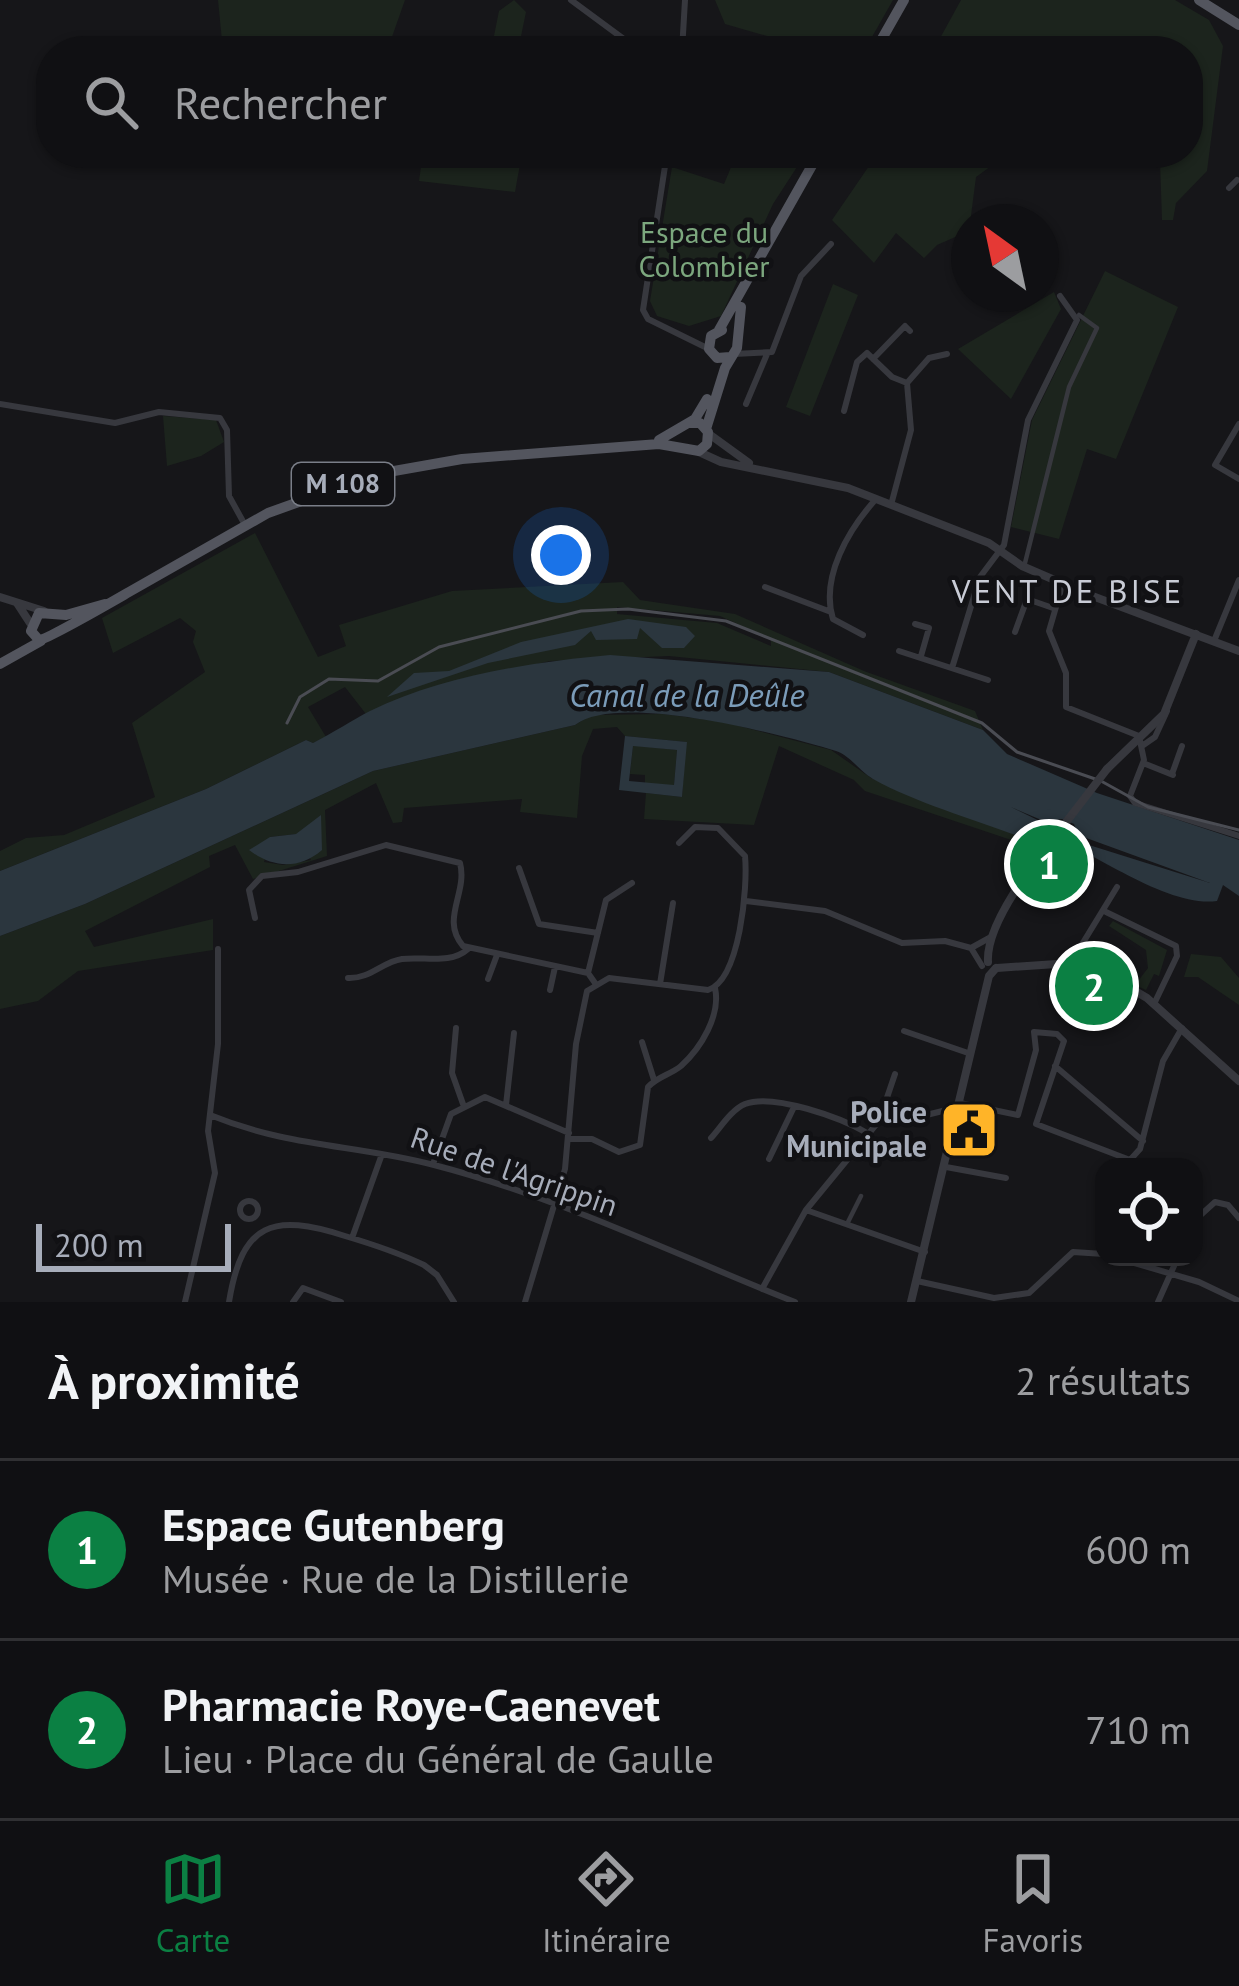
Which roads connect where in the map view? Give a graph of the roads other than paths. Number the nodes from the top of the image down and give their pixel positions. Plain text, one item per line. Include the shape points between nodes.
1 (571, 0) edge
2 (685, 0) edge
3 (904, 0) edge
4 (1199, 0) edge
5 (1239, 25) edge
6 (620, 36) edge
7 (683, 36) edge
8 (884, 36) edge
9 (665, 168) edge
10 (809, 168) edge
11 (1235, 179) edge
12 (1229, 188) dead end
13 (831, 244) dead end
14 (754, 270) junction
15 (1060, 296) dead end
16 (1079, 315) dead end
17 (677, 330) junction
18 (717, 331) junction
19 (910, 331) dead end
20 (736, 337) junction
21 (712, 353) junction
22 (765, 354) junction
23 (946, 354) dead end
24 (732, 356) junction
25 (873, 359) junction
26 (907, 383) junction
27 (0, 404) edge
28 (746, 404) dead end
29 (844, 411) dead end
30 (685, 426) junction
31 (708, 431) junction
32 (1237, 431) edge
33 (682, 447) junction
34 (607, 451) junction
35 (698, 452) junction
36 (756, 466) junction
37 (1239, 479) edge
38 (876, 499) junction
39 (891, 506) junction
40 (245, 525) junction
41 (1001, 551) junction
42 (1024, 567) junction
43 (1239, 580) edge
44 (1063, 583) junction
45 (765, 587) dead end
46 (2, 597) edge
47 (105, 604) junction
48 (1054, 608) junction
49 (831, 612) junction
50 (49, 613) junction
51 (914, 624) dead end
52 (30, 625) junction
53 (1015, 632) dead end
54 (863, 634) dead end
55 (1196, 634) junction
56 (51, 637) junction
57 (1214, 641) junction
58 (899, 651) dead end
59 (1239, 651) edge
60 (920, 658) junction
61 (4, 661) edge
62 (952, 668) junction
63 (988, 680) dead end
64 (1140, 741) junction
65 (1182, 746) dead end
66 (1143, 763) junction
67 (1239, 836) edge
68 (679, 843) dead end
69 (519, 868) dead end
70 (630, 882) dead end
71 (1117, 887) dead end
72 (746, 901) junction
73 (674, 903) dead end
74 (1108, 912) junction
75 (254, 918) dead end
76 (598, 933) junction
77 (991, 937) junction
78 (971, 948) junction
79 (468, 949) junction
80 (218, 950) dead end
81 (497, 955) junction
82 (1073, 959) junction
83 (555, 967) junction
84 (989, 968) junction
85 (588, 974) junction
86 (348, 979) dead end
87 (488, 979) dead end
88 (595, 982) junction
89 (660, 984) junction
90 (715, 988) junction
91 (550, 990) dead end
92 (1154, 1004) junction
93 (456, 1028) dead end
94 (1182, 1028) junction
95 (904, 1031) dead end
96 (514, 1033) dead end
97 (643, 1042) dead end
98 (971, 1054) junction
99 (1055, 1066) junction
100 (895, 1074) dead end
101 (654, 1080) junction
102 (1239, 1081) edge
103 (463, 1105) junction
104 (506, 1105) junction
105 (959, 1105) junction
106 (794, 1107) junction
107 (210, 1115) junction
108 (1017, 1116) junction
109 (914, 1118) dead end
110 (1036, 1124) junction
111 (867, 1133) junction
112 (569, 1136) junction
113 (711, 1138) dead end
114 (1142, 1141) junction
115 (382, 1154) junction
116 (769, 1160) dead end
117 (433, 1164) junction
118 (946, 1166) junction
119 (1006, 1178) dead end
120 (861, 1196) dead end
121 (556, 1207) junction
122 (806, 1210) junction
123 (1203, 1213) edge
124 (254, 1218) dead end
125 (1239, 1218) edge
126 (847, 1224) junction
127 (262, 1230) junction
128 (352, 1238) junction
129 (925, 1252) junction
130 (1095, 1253) edge
131 (1145, 1266) edge
132 (1175, 1266) edge
133 (1172, 1274) junction
134 (916, 1281) junction
135 (762, 1288) junction
136 (789, 1301) edge
137 (1239, 1301) edge
138 (185, 1302) edge
139 (229, 1302) edge
140 (292, 1302) edge
141 (341, 1302) edge
142 (454, 1302) edge
143 (525, 1302) edge
144 (911, 1302) edge
145 (1158, 1302) edge

1 - 6 street
2 - 7 street
3 - 8 main road
4 - 5 main road
9 - 17 street via 643,310 648,320
10 - 14 main road
11 - 12 street
13 - 22 street via 801,276
14 - 18 main road
14 - 20 main road
15 - 41 street via 1077,320 1027,423
16 - 42 street via 1097,328 1070,387
17 - 18 street
17 - 21 street
18 - 20 main road
18 - 21 main road
19 - 25 street via 905,326
20 - 22 street
20 - 24 main road
21 - 24 main road
21 - 30 main road via 712,387
22 - 24 street
22 - 28 street
23 - 26 street via 929,358
24 - 31 main road
25 - 26 street
25 - 29 street via 867,353 857,362
26 - 39 street via 911,426
27 - 40 street via 115,423 154,412 220,418 229,496
30 - 31 main road
30 - 33 main road
30 - 34 main road, M 108
31 - 35 main road
31 - 36 street
32 - 37 street via 1215,465
33 - 34 main road, M 108
33 - 35 main road
34 - 40 main road, M 108 via 400,469 324,490
35 - 36 street
36 - 38 street
38 - 39 street
38 - 49 street via 841,550
39 - 41 street
40 - 47 main road, M 108
41 - 42 street
41 - 62 street via 980,577
42 - 44 street
43 - 57 street
44 - 48 street
44 - 55 street
45 - 49 street
46 - 50 street
46 - 52 street via 23,608
47 - 50 main road, M 108
47 - 56 main road, M 108
48 - 53 street via 1027,599
48 - 64 street via 1048,631 1066,677 1064,706
49 - 54 street
50 - 52 main road
50 - 56 main road via 58,624
51 - 60 street via 929,628
52 - 56 main road
52 - 61 main road, M 108
55 - 57 street
55 - 64 street via 1168,708
56 - 61 main road, M 108
57 - 59 street
58 - 60 street
60 - 62 street
62 - 63 street
64 - 66 street
64 - 77 street, bridge via 1122,751 1029,870
65 - 66 street via 1172,774
66 - 67 street via 1130,796
68 - 72 street via 695,827 722,830 745,856
69 - 76 street via 539,924
70 - 76 street via 606,900
71 - 74 street
72 - 78 street via 827,912 902,943
72 - 90 street via 728,975
73 - 89 street
74 - 82 street
74 - 92 street via 1176,946
75 - 79 street via 249,890 262,876 393,846 460,863 452,926
76 - 85 street
77 - 78 street
77 - 84 street
78 - 84 street
79 - 81 street
79 - 86 street via 455,958 399,959
80 - 107 street
81 - 83 street
81 - 87 street
82 - 84 street via 1051,968
82 - 92 street
83 - 85 street
83 - 91 street
84 - 98 street
85 - 88 street
88 - 89 street
88 - 112 street via 578,1032
89 - 90 street
90 - 101 street via 706,1031 680,1067
92 - 94 street
93 - 103 street via 452,1073
94 - 102 street
94 - 114 street via 1162,1060
95 - 98 street
96 - 104 street
97 - 101 street
98 - 105 street
99 - 108 street via 1064,1039 1038,1029
99 - 110 street
99 - 114 street
100 - 111 street
101 - 112 street via 635,1149 619,1152
103 - 104 street via 489,1097
103 - 117 street via 448,1120
104 - 112 street
105 - 108 street
105 - 109 street
105 - 118 street
106 - 111 street
106 - 113 street via 745,1104
106 - 116 street
107 - 115 street, Rue de l'Agrippin via 298,1144
107 - 138 street via 215,1173
108 - 110 street
110 - 114 street via 1125,1160 1137,1156
111 - 122 street
112 - 121 street
115 - 117 street, Rue de l'Agrippin
115 - 128 street
117 - 121 street, Rue de l'Agrippin
118 - 119 street
118 - 129 street
120 - 126 street
121 - 135 street, Rue de l'Agrippin
121 - 143 street
122 - 126 street
122 - 135 street
123 - 125 street via 1215,1202
124 - 127 street
126 - 129 street
127 - 128 street via 296,1221
127 - 139 street via 242,1255
128 - 142 street via 434,1271
129 - 134 street
130 - 134 street via 1073,1252 1035,1290 994,1298
131 - 133 street
132 - 133 street
133 - 137 street
133 - 145 street
134 - 144 street
135 - 136 street, Rue de l'Agrippin
140 - 141 street via 300,1288

